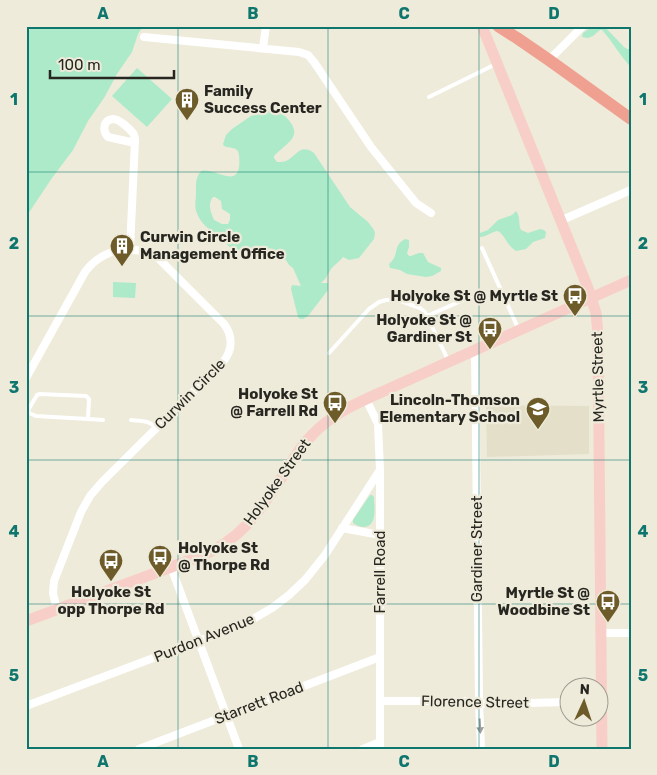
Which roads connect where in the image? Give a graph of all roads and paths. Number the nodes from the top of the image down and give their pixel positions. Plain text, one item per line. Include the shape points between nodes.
1 (266, 26) edge
2 (482, 26) edge
3 (498, 26) edge
4 (583, 26) edge
5 (144, 37) dead end
6 (263, 48) junction
7 (549, 60) junction
8 (498, 63) junction
9 (429, 97) dead end
10 (631, 120) edge
11 (135, 143) dead end
12 (631, 190) edge
13 (431, 213) dead end
14 (562, 220) junction
15 (482, 248) dead end
16 (130, 249) junction
17 (631, 280) edge
18 (470, 297) dead end
19 (592, 298) junction
20 (427, 316) junction
21 (519, 330) junction
22 (474, 350) junction
23 (329, 353) dead end
24 (449, 362) junction
25 (26, 378) edge
26 (366, 399) junction
27 (27, 412) edge
28 (88, 419) junction
29 (103, 420) dead end
30 (131, 420) dead end
31 (156, 428) junction
32 (380, 470) junction
33 (342, 528) junction
34 (380, 535) junction
35 (170, 568) junction
36 (57, 610) junction
37 (26, 621) edge
38 (631, 632) edge
39 (601, 633) junction
40 (198, 642) junction
41 (380, 657) junction
42 (600, 678) edge
43 (380, 701) junction
44 (478, 702) junction
45 (560, 702) edge
46 (26, 706) edge
47 (226, 716) junction
48 (601, 728) edge
49 (380, 746) edge
50 (139, 749) edge
51 (239, 749) edge
52 (363, 749) edge
53 (481, 749) edge
54 (602, 749) edge

1 - 6 street
2 - 8 main road, Myrtle Street
3 - 7 main road
4 - 7 street
5 - 6 street
6 - 13 street via 299,52 310,57 371,147 416,203
7 - 10 main road
8 - 9 lane
8 - 14 main road, Myrtle Street
11 - 16 street
12 - 14 street
14 - 19 main road, Myrtle Street
15 - 21 lane
16 - 25 street, Curwin Circle via 109,252 88,268
16 - 31 street, Curwin Circle via 149,253 162,261 224,324 231,337 226,359
17 - 19 main road, Holyoke Street
18 - 20 lane
19 - 21 main road, Holyoke Street
19 - 39 main road, Myrtle Street via 598,334
20 - 23 lane via 420,308 402,301 382,301 369,309
20 - 24 lane
21 - 22 main road, Holyoke Street
22 - 24 main road, Holyoke Street
22 - 44 street, Gardiner Street
24 - 26 main road, Holyoke Street
26 - 32 street, Farrell Road via 378,424
26 - 35 main road, Holyoke Street via 336,415 312,434 258,513 238,534 214,550
27 - 28 lane via 36,416
27 - 28 lane via 39,394 85,396 89,400
28 - 29 lane
30 - 31 lane via 146,421
31 - 36 street, Curwin Circle via 99,485 85,504 53,584
32 - 33 street, Purdon Avenue
32 - 34 street, Farrell Road
33 - 34 street
33 - 40 street, Purdon Avenue via 312,572 281,602 248,622
34 - 41 street, Farrell Road
35 - 36 main road, Holyoke Street
35 - 40 street
36 - 37 main road, Holyoke Street
38 - 39 street
39 - 42 main road, Myrtle Street
40 - 46 street, Purdon Avenue
40 - 47 street
41 - 43 street, Farrell Road
41 - 47 street, Starrett Road
43 - 44 street, Florence Street
43 - 49 street, Farrell Road
44 - 45 street, Florence Street
44 -> 53 street, Gardiner Street
47 - 50 street, Starrett Road
47 - 51 street
48 - 54 main road, Myrtle Street
49 - 52 street

